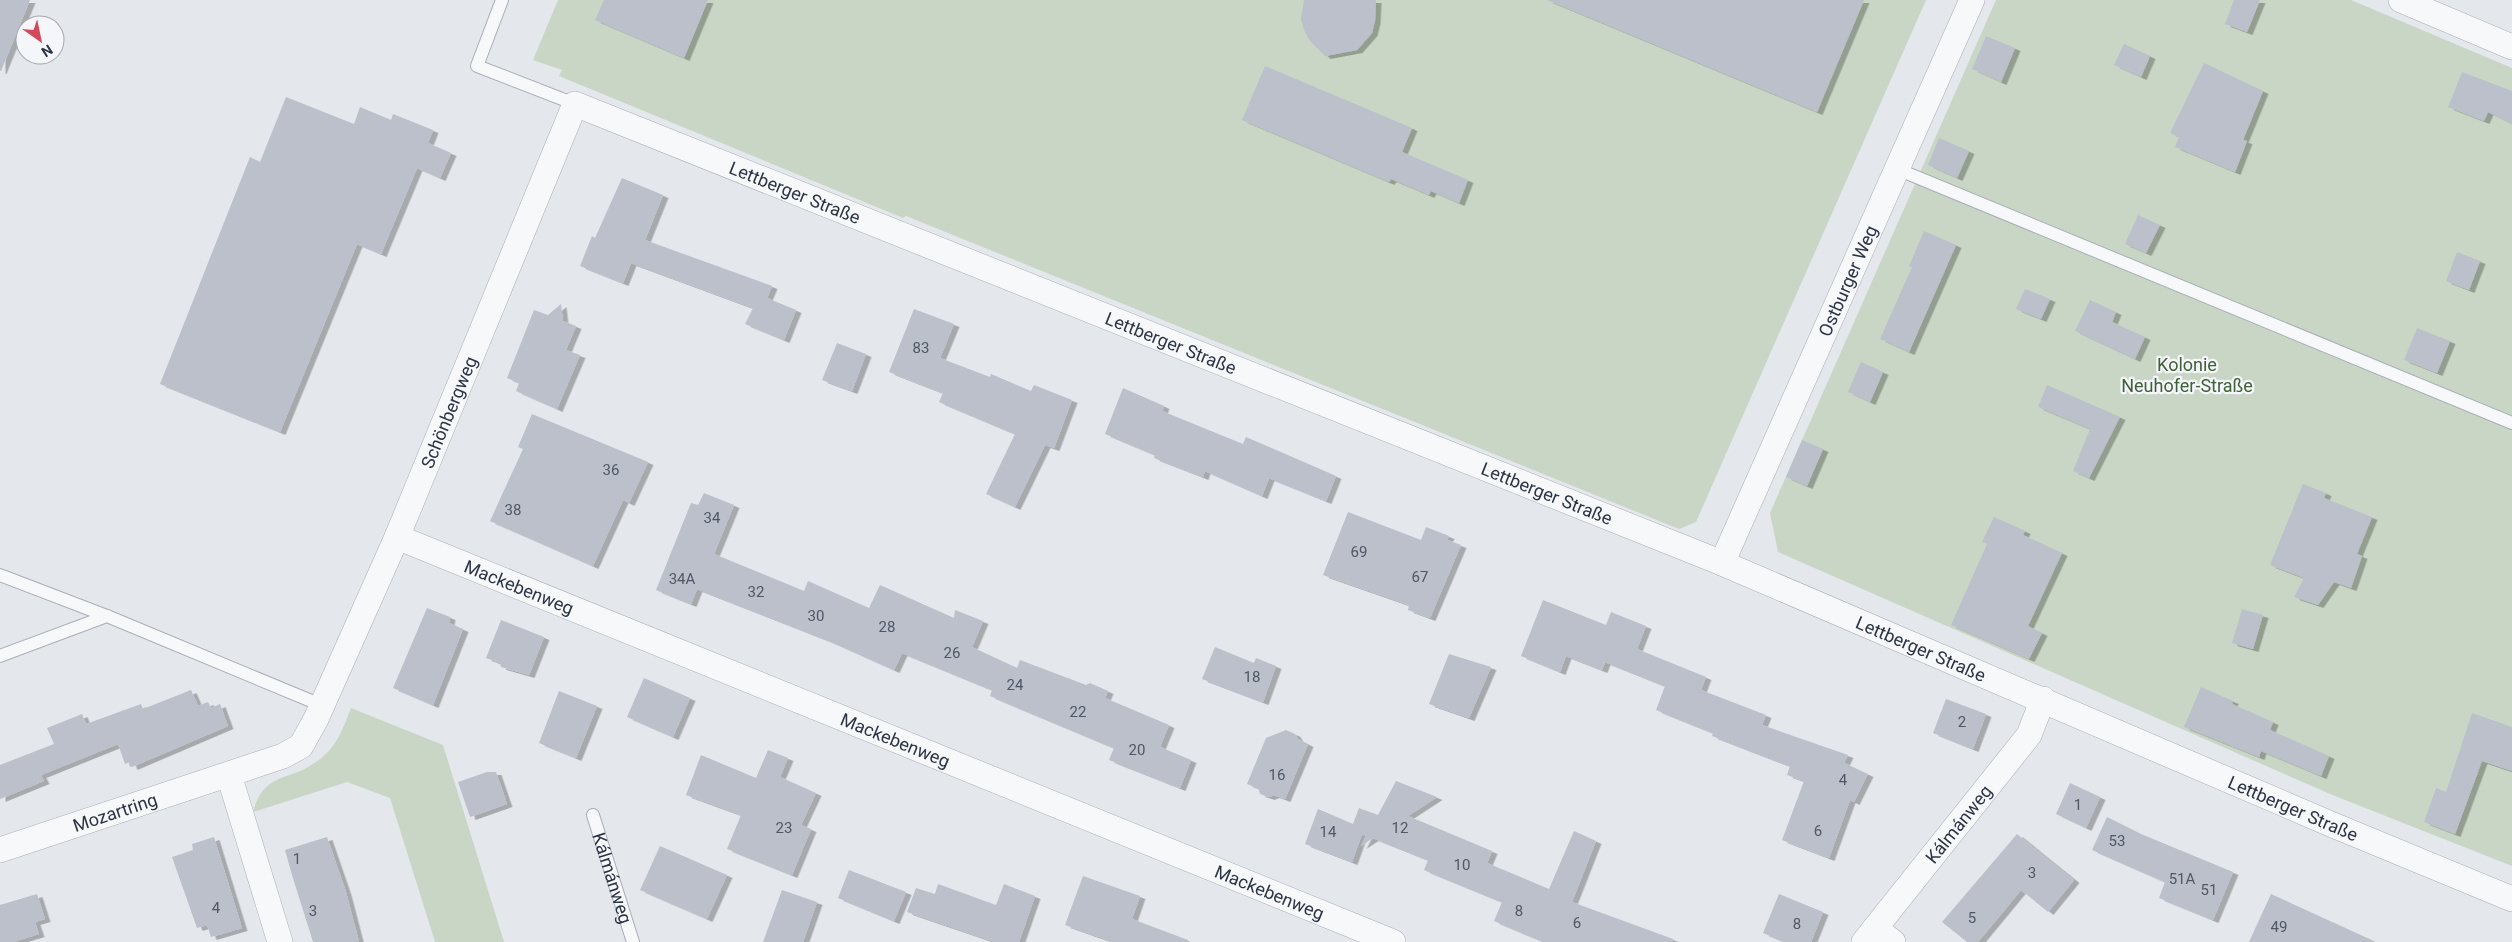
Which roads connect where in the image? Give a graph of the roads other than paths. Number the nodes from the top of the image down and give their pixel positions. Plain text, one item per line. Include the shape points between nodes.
1 (502, 0) edge
2 (1972, 0) edge
3 (2401, 0) edge
4 (2512, 47) edge
5 (575, 104) junction
6 (1897, 168) junction
7 (2512, 423) edge
8 (397, 537) junction
9 (1722, 563) junction
10 (0, 575) edge
11 (107, 616) junction
12 (0, 656) edge
13 (2043, 699) junction
14 (318, 712) junction
15 (229, 775) junction
16 (593, 815) dead end
17 (0, 850) edge
18 (2512, 899) edge
19 (1877, 937) edge
20 (280, 942) edge
21 (633, 942) edge
22 (1393, 942) edge

1 - 5 lane via 476,66
2 - 6 street, Ostburger Weg
3 - 4 street
5 - 8 street, Schönbergweg
5 - 9 street, Lettberger Straße
6 - 7 lane
6 - 9 street, Ostburger Weg
8 - 14 street, Schönbergweg
8 - 22 street, Mackebenweg
9 - 13 street, Lettberger Straße
10 - 11 lane
11 - 12 lane
11 - 14 lane
13 - 18 street, Lettberger Straße
13 - 19 street, Kálmánweg via 2029,735
14 - 15 street, Mozartring via 301,746 283,756
15 - 17 street, Mozartring
15 - 20 street
16 - 21 lane, Kálmánweg

